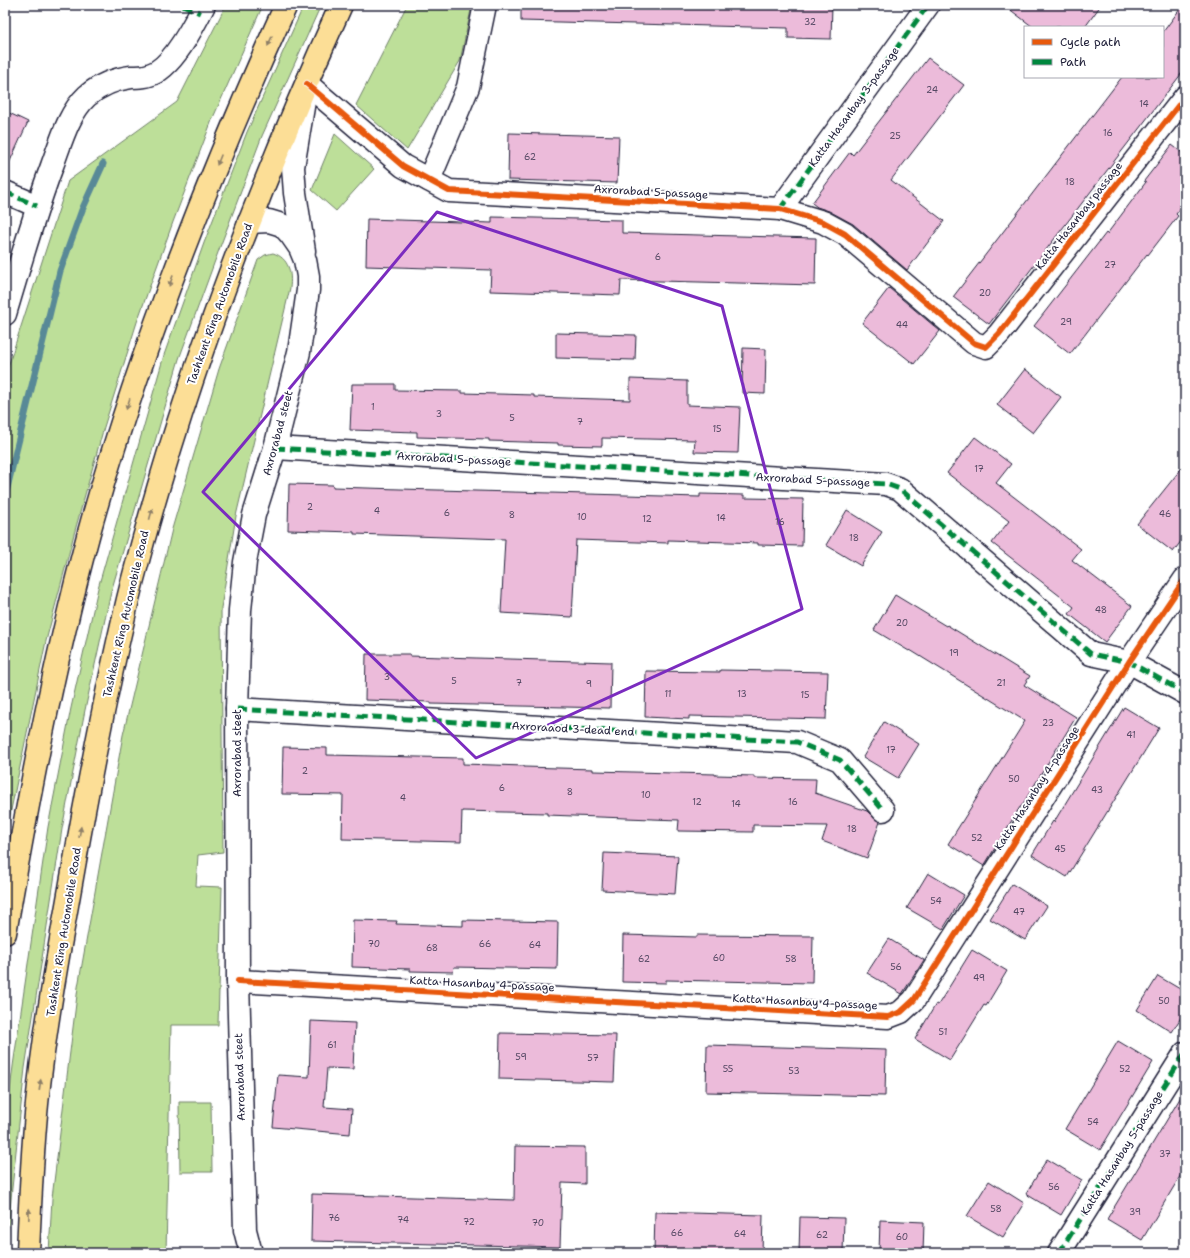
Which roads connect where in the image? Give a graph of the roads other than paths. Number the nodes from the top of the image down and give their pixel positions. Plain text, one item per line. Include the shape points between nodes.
1 (286, 5) edge
2 (341, 5) edge
3 (485, 5) edge
4 (928, 5) edge
5 (196, 8) edge
6 (307, 84) junction
7 (1185, 96) edge
8 (429, 180) junction
9 (5, 192) edge
10 (37, 206) junction
11 (780, 209) junction
12 (249, 222) junction
13 (306, 260) junction
14 (5, 314) edge
15 (986, 347) joint
16 (275, 448) junction
17 (1185, 579) edge
18 (1129, 662) junction
19 (1185, 693) edge
20 (237, 709) junction
21 (883, 810) dead end
22 (5, 933) edge
23 (238, 981) junction
24 (1185, 1053) edge
25 (28, 1253) edge
26 (250, 1253) edge
27 (1059, 1253) edge

1 -> 22 highway via 229,133 179,259 115,445 88,536 65,628 28,802
2 - 6 highway, Tashkent Ring Automobile Road
3 - 8 street via 468,87
4 - 11 street, Katta Hasanbay 3-passage
5 - 10 street via 188,35 160,70 150,75 122,78 97,88 78,106 65,130
6 - 8 street, Axrorabad 5-passage via 403,166
6 - 12 highway, Tashkent Ring Automobile Road
6 - 13 street, Axrorаbаd steet via 294,167 295,193
7 - 15 street, Katta Hasanbay passage via 999,334
8 - 11 street, Axrorabad 5-passage via 449,191
9 - 10 street
10 - 14 street
11 - 15 street, Axrorabad 5-passage via 823,222 845,234 974,343
12 - 13 street, Axrorаbаd steet via 269,221 282,225
25 -> 12 highway, Tashkent Ring Automobile Road via 31,1174 48,1025 86,803 115,654 132,581 173,436
13 - 16 street, Axrorаbаd steet via 308,290 299,352
16 - 18 street, Axrorabad 5-passage via 886,484 900,489 1091,654
16 - 20 street, Axrorаbаd steet via 254,515 245,562 240,610
17 - 18 street, Katta Hasanbay 4-passage
18 - 19 street, Axrorabad 5-passage
18 - 23 street, Katta Hasanbay 4-passage via 914,1000 901,1012 888,1017
20 - 21 street, Axroraaod 3-dead end via 797,742 840,760
20 - 23 street, Axrorаbаd steet
23 - 26 street, Axrorаbаd steet via 245,1230
24 - 27 street, Katta Hasanbay 5-passage

